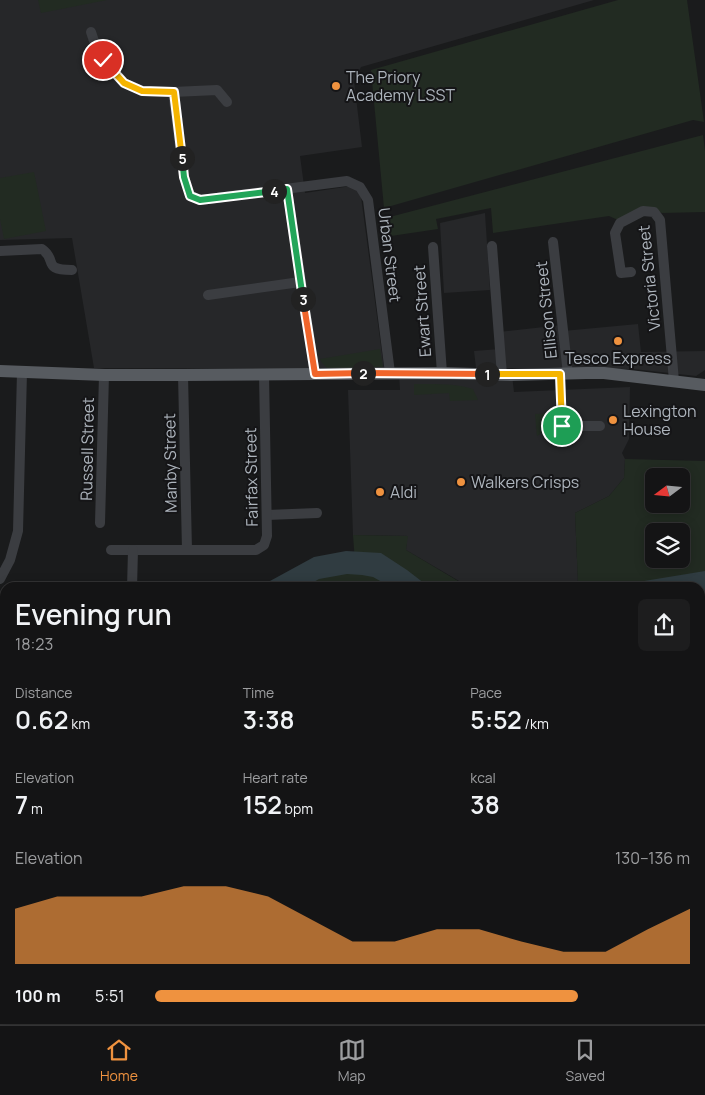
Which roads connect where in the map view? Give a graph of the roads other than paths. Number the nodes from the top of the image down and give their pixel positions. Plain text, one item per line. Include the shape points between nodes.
1 (91, 32) dead end
2 (174, 92) junction
3 (227, 102) dead end
4 (287, 189) junction
5 (553, 242) dead end
6 (492, 246) dead end
7 (433, 247) dead end
8 (0, 252) edge
9 (72, 270) dead end
10 (631, 272) dead end
11 (300, 282) junction
12 (208, 295) dead end
13 (0, 371) edge
14 (22, 372) junction
15 (390, 373) junction
16 (442, 373) junction
17 (264, 374) junction
18 (315, 374) junction
19 (564, 374) junction
20 (104, 375) junction
21 (183, 375) junction
22 (502, 375) junction
23 (674, 381) junction
24 (704, 384) edge
25 (562, 426) junction
26 (600, 426) dead end
27 (548, 433) dead end
28 (316, 513) dead end
29 (267, 516) junction
30 (100, 523) dead end
31 (111, 550) dead end
32 (133, 550) junction
33 (187, 550) junction
34 (0, 579) edge
35 (132, 582) edge

1 - 2 street via 97,50 124,83 142,91
2 - 3 street via 217,90
2 - 4 street, Urban Street via 184,177 190,196 200,200
4 - 11 street
4 - 15 street, Urban Street via 347,181 360,187 368,200
5 - 19 street, Ellison Street
6 - 22 street
7 - 16 street, Ewart Street
8 - 9 street via 42,249 47,252 51,265 58,270
10 - 23 street, Victoria Street via 621,273 616,233 620,224 644,211 654,212 660,220
11 - 12 street
11 - 18 street
13 - 14 main road
14 - 20 main road
14 - 34 street via 18,531 10,560
15 - 16 main road
15 - 18 main road
16 - 22 main road
17 - 18 main road
17 - 21 main road
17 - 29 street, Fairfax Street
19 - 22 main road
19 - 23 main road via 604,373
19 - 25 street, Ellison Street
20 - 21 main road
20 - 30 street, Russell Street
21 - 33 street, Manby Street
23 - 24 main road
25 - 26 street
25 - 27 street via 554,426
28 - 29 street
29 - 33 street, Fairfax Street via 267,536 264,544 256,550
31 - 32 street, Fairfax Street
32 - 33 street, Fairfax Street
32 - 35 street

